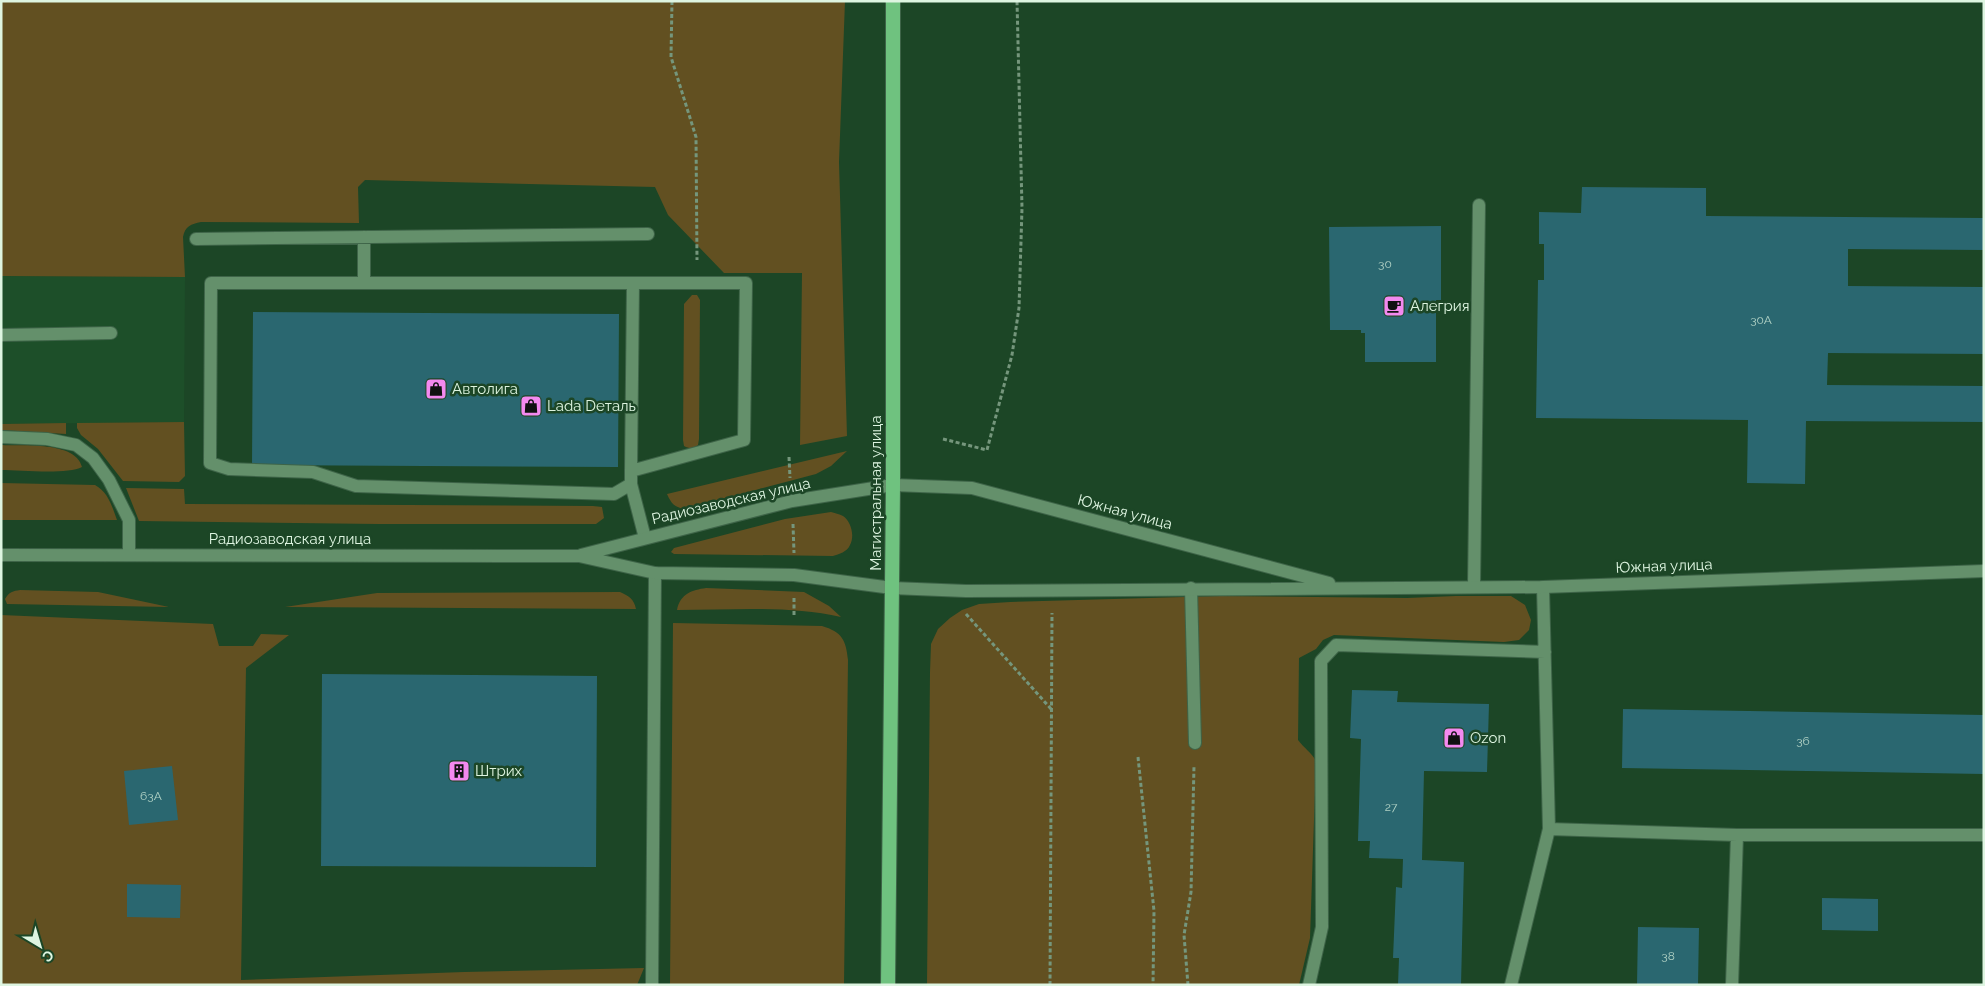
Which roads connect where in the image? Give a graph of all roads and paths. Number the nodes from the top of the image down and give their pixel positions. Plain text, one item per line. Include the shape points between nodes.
1 (672, 1) edge
2 (893, 1) edge
3 (1018, 1) edge
4 (1479, 205) dead end
5 (648, 234) dead end
6 (364, 237) junction
7 (196, 238) dead end
8 (364, 283) junction
9 (633, 283) junction
10 (697, 283) junction
11 (111, 333) dead end
12 (1, 334) edge
13 (1, 437) edge
14 (943, 439) dead end
15 (789, 457) dead end
16 (631, 470) junction
17 (631, 484) junction
18 (791, 484) dead end
19 (893, 485) junction
20 (793, 515) dead end
21 (645, 538) junction
22 (1, 555) edge
23 (129, 555) junction
24 (579, 556) junction
25 (794, 558) dead end
26 (1984, 571) edge
27 (655, 573) junction
28 (1474, 587) junction
29 (1543, 587) junction
30 (892, 588) junction
31 (1190, 588) junction
32 (1346, 588) junction
33 (794, 590) dead end
34 (962, 610) dead end
35 (1052, 610) dead end
36 (794, 616) dead end
37 (1545, 652) junction
38 (1052, 710) junction
39 (1195, 743) joint
40 (1138, 757) dead end
41 (1550, 829) junction
42 (1737, 835) junction
43 (1984, 836) edge
44 (652, 985) edge
45 (888, 985) edge
46 (1050, 985) edge
47 (1153, 985) edge
48 (1188, 985) edge
49 (1309, 985) edge
50 (1511, 985) edge
51 (1732, 985) edge

1 - 10 path via 671,57 696,137
2 - 19 highway, Магистральная улица
3 - 14 path via 1022,208 1019,308 1012,355 987,450
4 - 28 street
5 - 6 street
6 - 7 street
6 - 8 street
8 - 9 street
8 - 17 street via 211,283 210,463 230,469 313,472 356,486 614,494
9 - 10 street
9 - 16 street
10 - 16 street via 746,283 744,440
11 - 12 street
13 - 23 street via 47,439 76,445 93,458 109,480 129,520
15 - 18 path
16 - 17 street
17 - 21 street
19 - 21 street, Радиозаводская улица via 792,501
19 - 30 highway, Магистральная улица
19 - 32 street, Южная улица via 972,488
20 - 25 path
21 - 24 street, Радиозаводская улица
22 - 23 street, Радиозаводская улица
23 - 24 street, Радиозаводская улица
24 - 27 street, Радиозаводская улица
26 - 29 street, Южная улица
27 - 30 street, Радиозаводская улица via 794,575
27 - 44 street
28 - 29 street, Южная улица
28 - 32 street, Южная улица
29 - 37 street
30 - 31 street, Южная улица via 966,591
30 - 45 highway, Магистральная улица
31 - 32 street, Южная улица
31 - 39 street
33 - 36 path
34 - 38 path
35 - 38 path
37 - 41 street
37 - 49 street via 1336,645 1321,661 1322,927
38 - 46 path
39 - 48 path via 1191,892 1184,936
40 - 47 path via 1154,911
41 - 42 street
41 - 50 street
42 - 43 street
42 - 51 street

